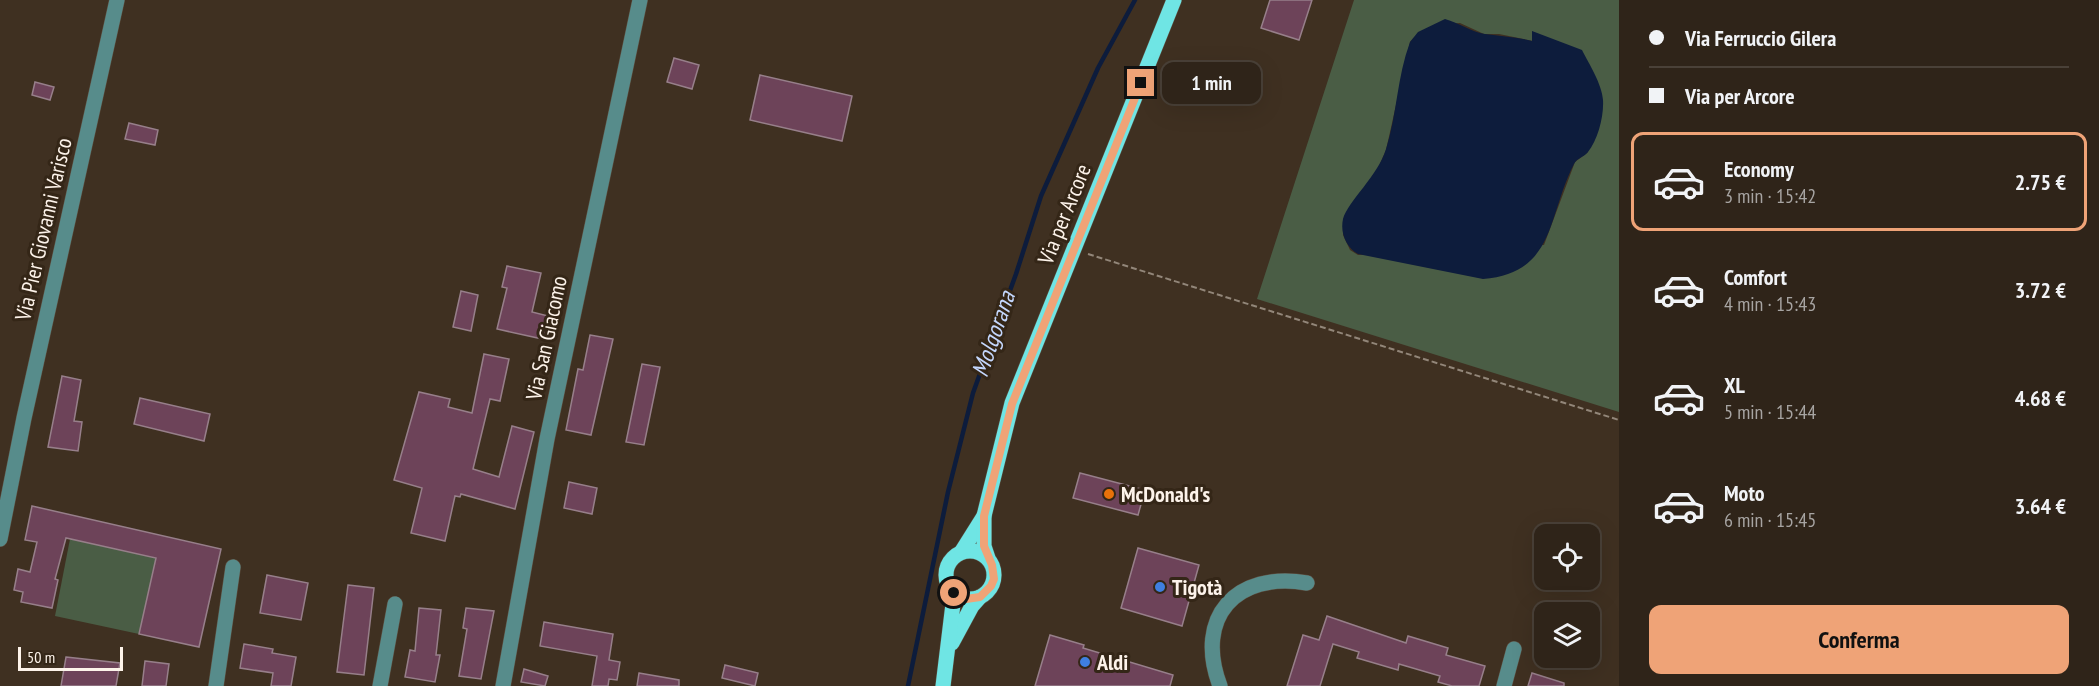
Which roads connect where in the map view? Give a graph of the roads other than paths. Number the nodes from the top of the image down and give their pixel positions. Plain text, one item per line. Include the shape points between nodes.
1 (117, 0) edge
2 (640, 0) edge
3 (1174, 0) edge
4 (984, 516) junction
5 (0, 539) edge
6 (962, 551) junction
7 (988, 558) junction
8 (233, 567) dead end
9 (1307, 583) dead end
10 (950, 589) junction
11 (980, 597) junction
12 (395, 604) dead end
13 (1515, 649) dead end
14 (948, 656) junction
15 (216, 686) edge
16 (380, 686) edge
17 (503, 686) edge
18 (943, 686) edge
19 (1220, 686) edge
20 (1504, 686) edge

1 - 5 street, Via Pier Giovanni Varisco
2 - 17 street, Via San Giacomo via 548,439
3 - 4 main road, Via per Arcore via 1012,404
4 - 6 main road, Via per Arcore
4 - 7 main road, Via per Arcore
6 - 7 main road via 975,551
6 - 10 main road via 948,564 945,576
7 - 11 main road via 994,579
8 - 15 street
9 - 19 street via 1282,579 1260,583 1232,599 1218,616 1211,640
10 - 11 main road via 966,599
10 - 14 main road via 953,604
11 - 14 main road
12 - 16 street
13 - 20 street
14 - 18 main road

